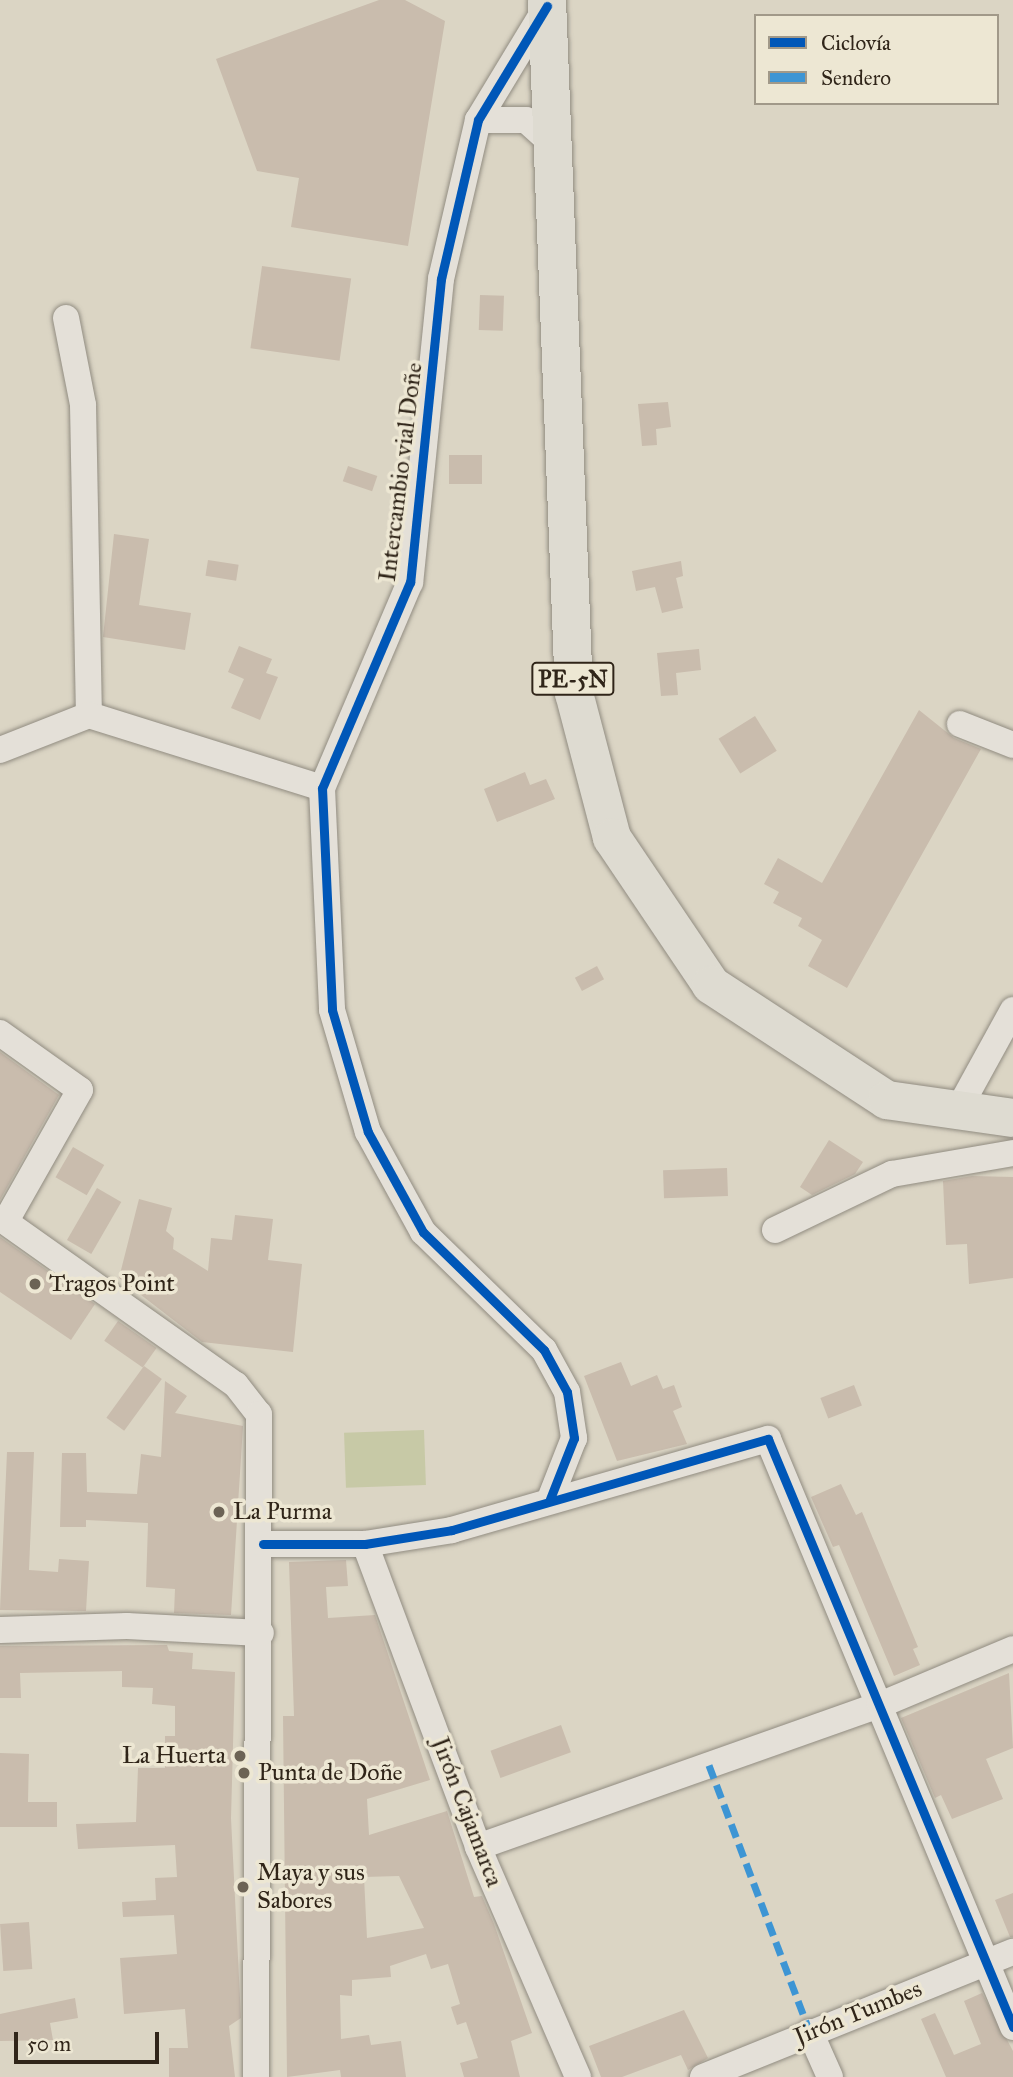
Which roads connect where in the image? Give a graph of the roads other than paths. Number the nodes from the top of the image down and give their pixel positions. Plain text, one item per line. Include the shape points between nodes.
1 (547, 3) edge
2 (478, 120) junction
3 (548, 140) junction
4 (66, 318) dead end
5 (89, 715) junction
6 (960, 724) dead end
7 (1013, 745) edge
8 (0, 749) edge
9 (322, 788) junction
10 (1013, 1010) edge
11 (0, 1033) edge
12 (958, 1110) junction
13 (1013, 1118) edge
14 (1013, 1153) edge
15 (3, 1220) edge
16 (775, 1230) dead end
17 (550, 1499) junction
18 (262, 1544) junction
19 (365, 1544) junction
20 (0, 1630) edge
21 (261, 1633) junction
22 (1013, 1649) edge
23 (884, 1714) junction
24 (478, 1847) junction
25 (1013, 1952) edge
26 (986, 1961) junction
27 (1013, 2027) edge
28 (810, 2032) junction
29 (256, 2077) edge
30 (578, 2077) edge
31 (704, 2077) edge
32 (830, 2077) edge

1 - 2 street, Intercambio vial Doñe
1 - 3 highway, PE-5N
2 - 3 street via 526,120
2 - 9 street, Intercambio vial Doñe via 442,279 410,582
3 - 12 highway, PE-5N via 574,693 612,838 711,985 887,1100
4 - 5 street via 83,405
5 - 8 street
5 - 9 street
6 - 7 street
9 - 17 street, Intercambio vial Doñe via 332,1010 368,1132 424,1233 544,1350 567,1392 574,1438
10 - 12 street
11 - 15 street via 80,1090
12 - 13 highway, PE-5N
14 - 16 street via 892,1174
15 - 18 street via 236,1385 259,1414
17 - 19 street via 453,1531
17 - 23 street via 768,1439
18 - 19 street
18 - 21 street
19 - 24 street, Jirón Cajamarca
20 - 21 street via 127,1626
21 - 29 street
22 - 23 street
23 - 24 street
23 - 26 street
24 - 30 street, Jirón Cajamarca
25 - 26 street, Jirón Tumbes
26 - 27 street
26 - 28 street, Jirón Tumbes
28 - 31 street, Jirón Tumbes
28 - 32 street

